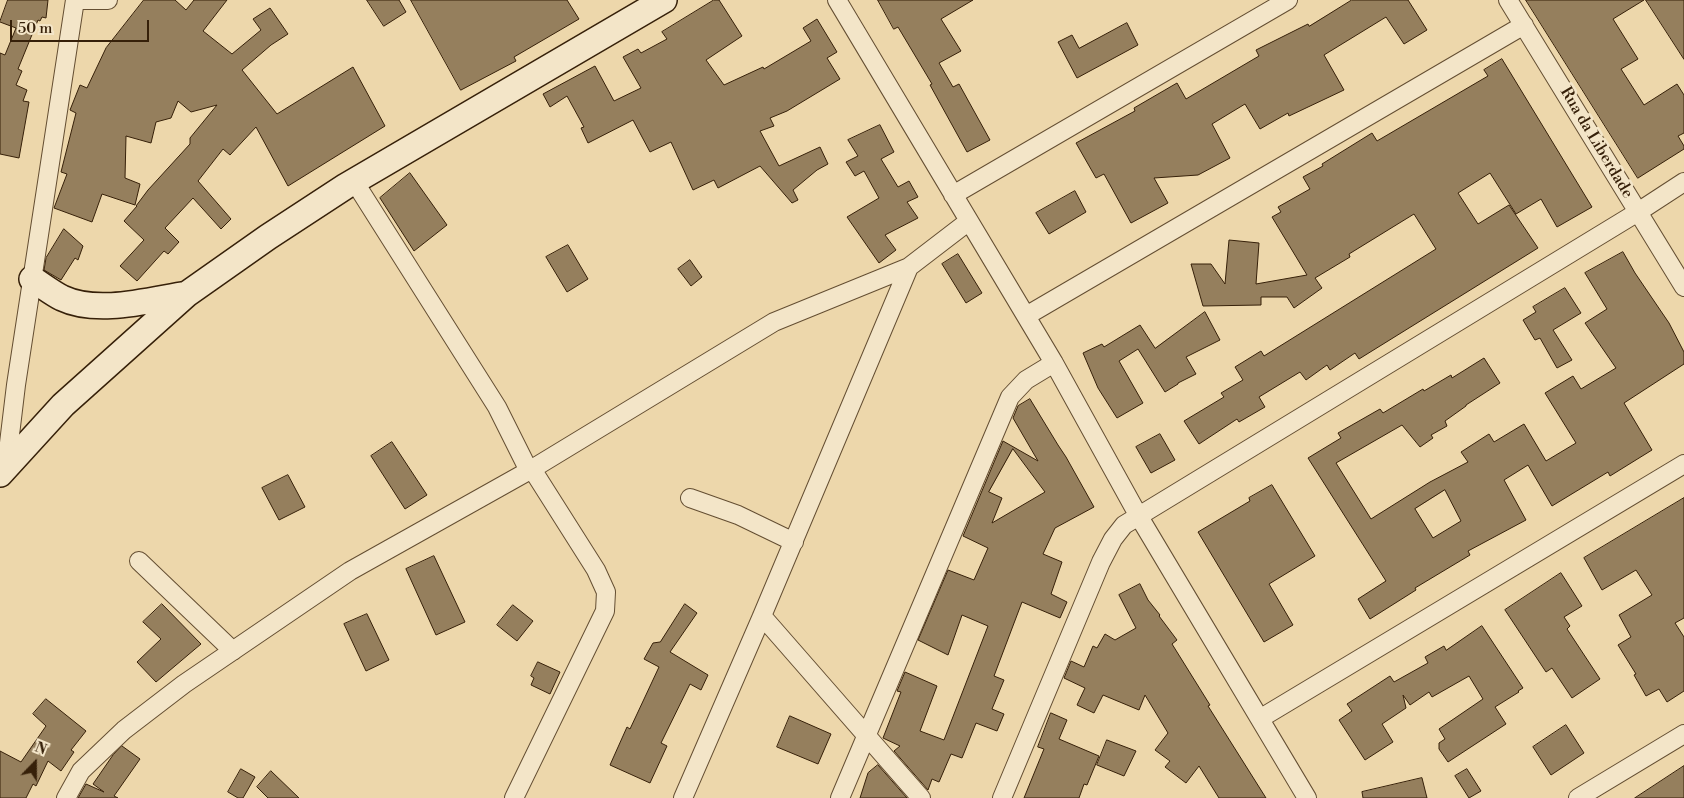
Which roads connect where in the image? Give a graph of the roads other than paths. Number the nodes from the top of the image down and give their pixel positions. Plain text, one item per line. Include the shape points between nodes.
1 (75, 0) edge
2 (108, 0) edge
3 (664, 0) edge
4 (837, 0) edge
5 (1288, 0) edge
6 (1508, 0) edge
7 (1524, 25) junction
8 (354, 181) junction
9 (1684, 182) edge
10 (953, 195) junction
11 (1638, 212) junction
12 (969, 221) junction
13 (909, 267) junction
14 (32, 279) junction
15 (1684, 287) edge
16 (187, 294) junction
17 (1026, 316) junction
18 (1054, 363) junction
19 (4, 457) edge
20 (1684, 464) edge
21 (530, 470) junction
22 (690, 498) dead end
23 (1138, 515) junction
24 (794, 542) junction
25 (139, 561) dead end
26 (762, 616) junction
27 (233, 650) junction
28 (1260, 718) junction
29 (1684, 734) edge
30 (867, 736) junction
31 (66, 798) edge
32 (514, 798) edge
33 (683, 798) edge
34 (840, 798) edge
35 (920, 798) edge
36 (1002, 798) edge
37 (1308, 798) edge
38 (1578, 798) edge

1 - 2 street
1 - 14 street
3 - 8 main road
4 - 10 street
5 - 10 street
6 - 7 street, Rua da Liberdade
7 - 11 street, Rua da Liberdade
7 - 17 street
8 - 16 main road
8 - 21 street via 497,407
9 - 11 street
10 - 12 street
11 - 15 street, Rua da Liberdade
11 - 23 street
12 - 13 street
12 - 17 street
13 - 21 street via 774,322
13 - 24 street
14 - 16 main road via 63,298 93,306 130,305
14 - 19 street
16 - 19 main road
17 - 18 street
18 - 23 street
18 - 30 street via 1026,380 1010,397
20 - 28 street
21 - 27 street via 350,571
21 - 32 street via 596,570 606,592 605,612
22 - 24 street
23 - 28 street
23 - 36 street via 1124,524 1101,562
24 - 26 street
25 - 27 street
26 - 30 street
26 - 33 street
27 - 31 street via 124,730 81,770
28 - 37 street
29 - 38 street
30 - 34 street
30 - 35 street

